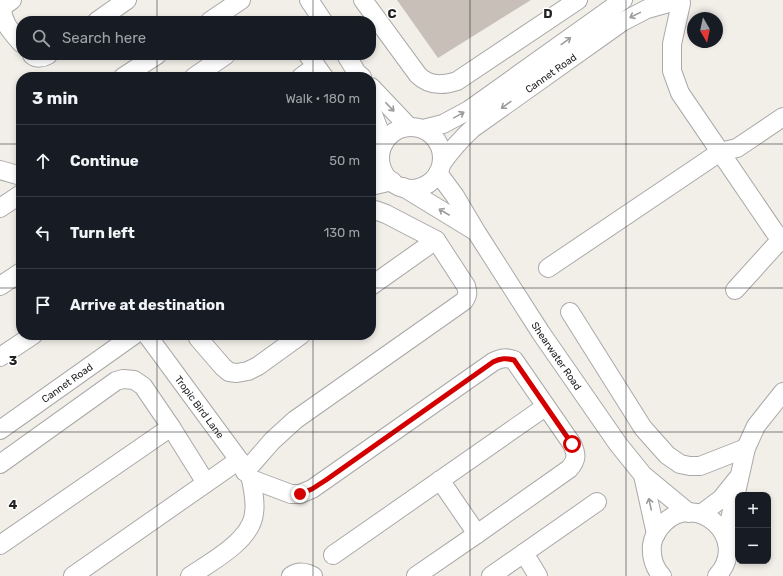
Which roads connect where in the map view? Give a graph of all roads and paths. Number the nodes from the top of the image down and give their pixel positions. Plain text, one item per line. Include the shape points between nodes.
1 (12, 0) edge
2 (128, 0) edge
3 (241, 0) edge
4 (309, 0) edge
5 (363, 0) edge
6 (578, 0) edge
7 (623, 0) edge
8 (678, 1) edge
9 (104, 16) edge
10 (217, 16) edge
11 (320, 16) edge
12 (375, 16) edge
13 (376, 18) edge
14 (16, 37) edge
15 (149, 60) edge
16 (219, 60) edge
17 (349, 60) edge
18 (316, 66) edge
19 (131, 72) edge
20 (201, 72) edge
21 (308, 72) edge
22 (357, 72) edge
23 (376, 92) edge
24 (783, 117) edge
25 (376, 122) edge
26 (416, 128) junction
27 (384, 143) junction
28 (720, 152) junction
29 (376, 167) edge
30 (440, 168) junction
31 (0, 170) edge
32 (16, 175) edge
33 (397, 184) junction
34 (376, 186) edge
35 (16, 197) edge
36 (0, 208) edge
37 (376, 210) edge
38 (477, 233) junction
39 (782, 239) edge
40 (436, 240) junction
41 (548, 268) dead end
42 (16, 275) edge
43 (376, 282) edge
44 (0, 286) edge
45 (735, 290) dead end
46 (570, 312) dead end
47 (25, 340) edge
48 (127, 340) edge
49 (151, 340) edge
50 (200, 340) edge
51 (294, 340) edge
52 (0, 356) edge
53 (783, 392) edge
54 (546, 407) junction
55 (171, 427) junction
56 (0, 430) edge
57 (746, 448) junction
58 (0, 464) edge
59 (245, 470) junction
60 (643, 475) junction
61 (739, 477) junction
62 (440, 480) junction
63 (206, 483) junction
64 (597, 502) dead end
65 (695, 513) junction
66 (477, 534) junction
67 (656, 534) junction
68 (726, 537) junction
69 (0, 545) edge
70 (524, 553) junction
71 (333, 555) dead end
72 (656, 572) edge
73 (721, 574) edge
74 (73, 576) edge
75 (190, 576) edge
76 (291, 576) edge
77 (313, 576) edge
78 (416, 576) edge
79 (491, 576) edge
80 (538, 576) edge

1 - 14 street via 2,10 2,18
2 - 9 street
3 - 10 street
4 - 11 street
5 - 12 street
6 - 13 street via 457,82 442,85 422,80
26 -> 7 street, Cannet Road via 443,124 469,110
8 - 28 street via 672,44 672,71 680,93
8 -> 30 street, Cannet Road via 647,9 622,22 473,128 452,148
15 - 19 street
16 - 20 street
17 - 22 street
18 - 21 street
23 -> 26 street
24 - 28 street via 737,148
25 - 27 street
26 - 27 street via 402,128
26 - 30 street via 432,135 439,143 442,153
27 - 29 street
28 - 39 street via 774,232
28 - 41 street
29 - 33 street
30 - 33 street via 432,181 423,186 413,188
30 - 38 street, Shearwater Road
31 - 32 street
33 - 34 street
38 -> 33 street, Shearwater Road
35 - 36 street
37 - 40 street
38 - 60 street, Shearwater Road via 541,333 618,444
39 - 45 street
40 - 43 street
40 - 59 street via 466,286 468,292 464,301 295,420
42 - 44 street
46 - 57 street via 643,428 667,455 680,464 700,466
47 - 52 street
48 - 56 street, Cannet Road
49 - 59 street, Tropic Bird Lane
50 - 51 street via 223,367 229,372 237,373 258,366
53 - 57 street via 756,426
54 - 59 street via 514,360 500,359 312,489 300,494 291,494
54 - 62 street
54 - 66 street via 572,444 576,459 569,469
55 - 58 street via 143,386 134,380 123,378
55 - 63 street
55 - 69 street
57 - 61 street
59 - 63 street
59 - 75 street via 254,514 251,525 234,546
60 - 65 street, Shearwater Road
67 -> 60 street, Shearwater Road
61 - 65 street via 721,498
61 - 68 street
62 - 66 street
62 - 71 street
63 - 74 street
64 - 70 street
65 - 67 street via 673,516
65 - 68 street, Shearwater Road via 711,519
66 - 78 street
67 - 72 street via 652,554
68 - 73 street via 728,549
70 - 79 street
70 - 80 street
76 - 77 street via 302,572

